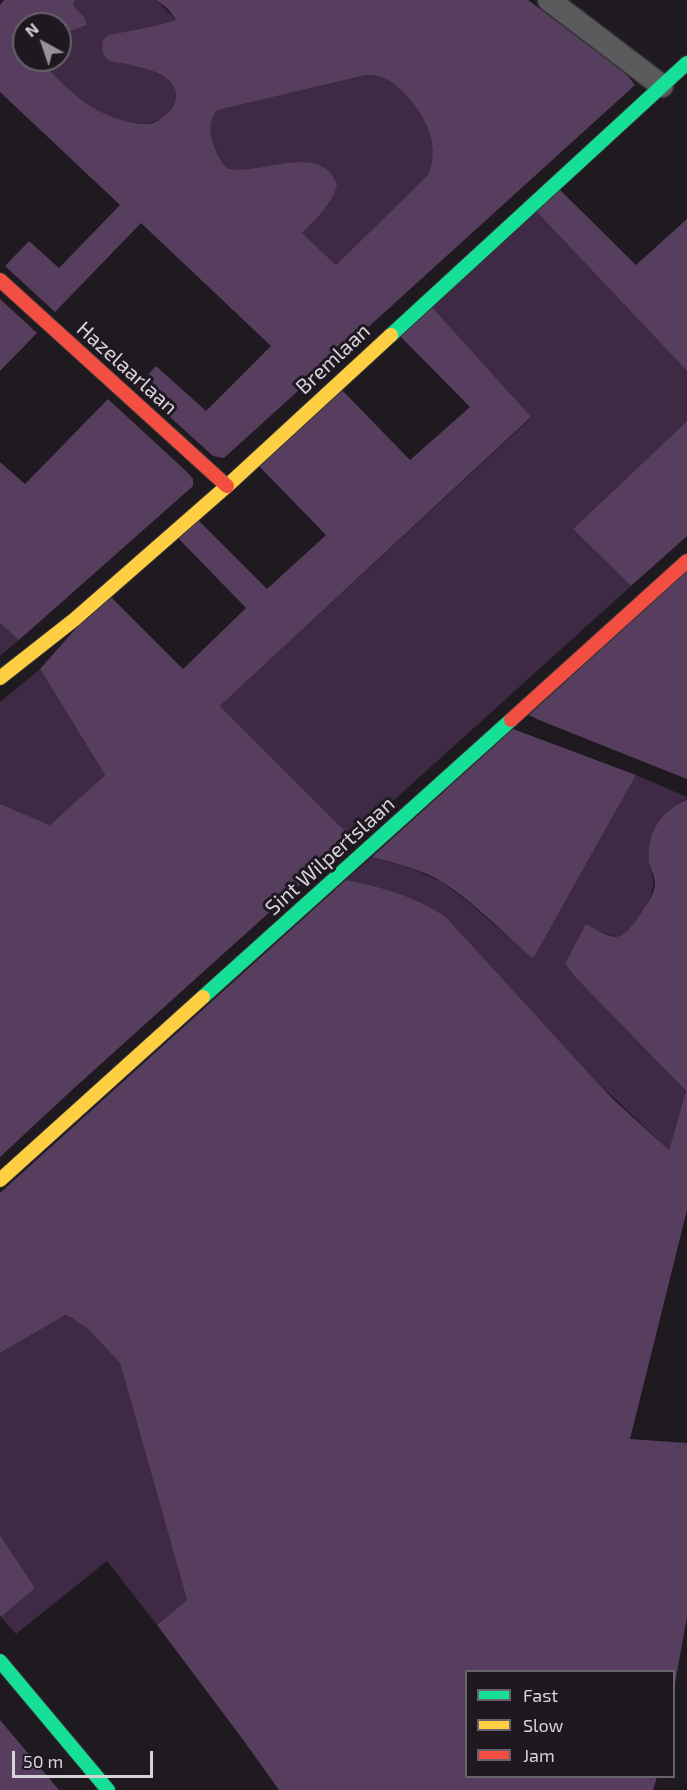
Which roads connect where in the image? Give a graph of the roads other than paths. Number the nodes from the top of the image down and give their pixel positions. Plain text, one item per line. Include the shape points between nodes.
1 (549, 0) edge
2 (687, 63) edge
3 (662, 86) junction
4 (0, 280) edge
5 (227, 486) junction
6 (687, 561) edge
7 (0, 678) edge
8 (0, 1180) edge
9 (0, 1661) edge
10 (108, 1790) edge

1 - 3 street
2 - 3 street, Bremlaan
3 - 5 street, Bremlaan
4 - 5 street, Hazelaarlaan
5 - 7 street, Bremlaan via 75,619
6 - 8 street, Sint Wilpertslaan
9 - 10 street

